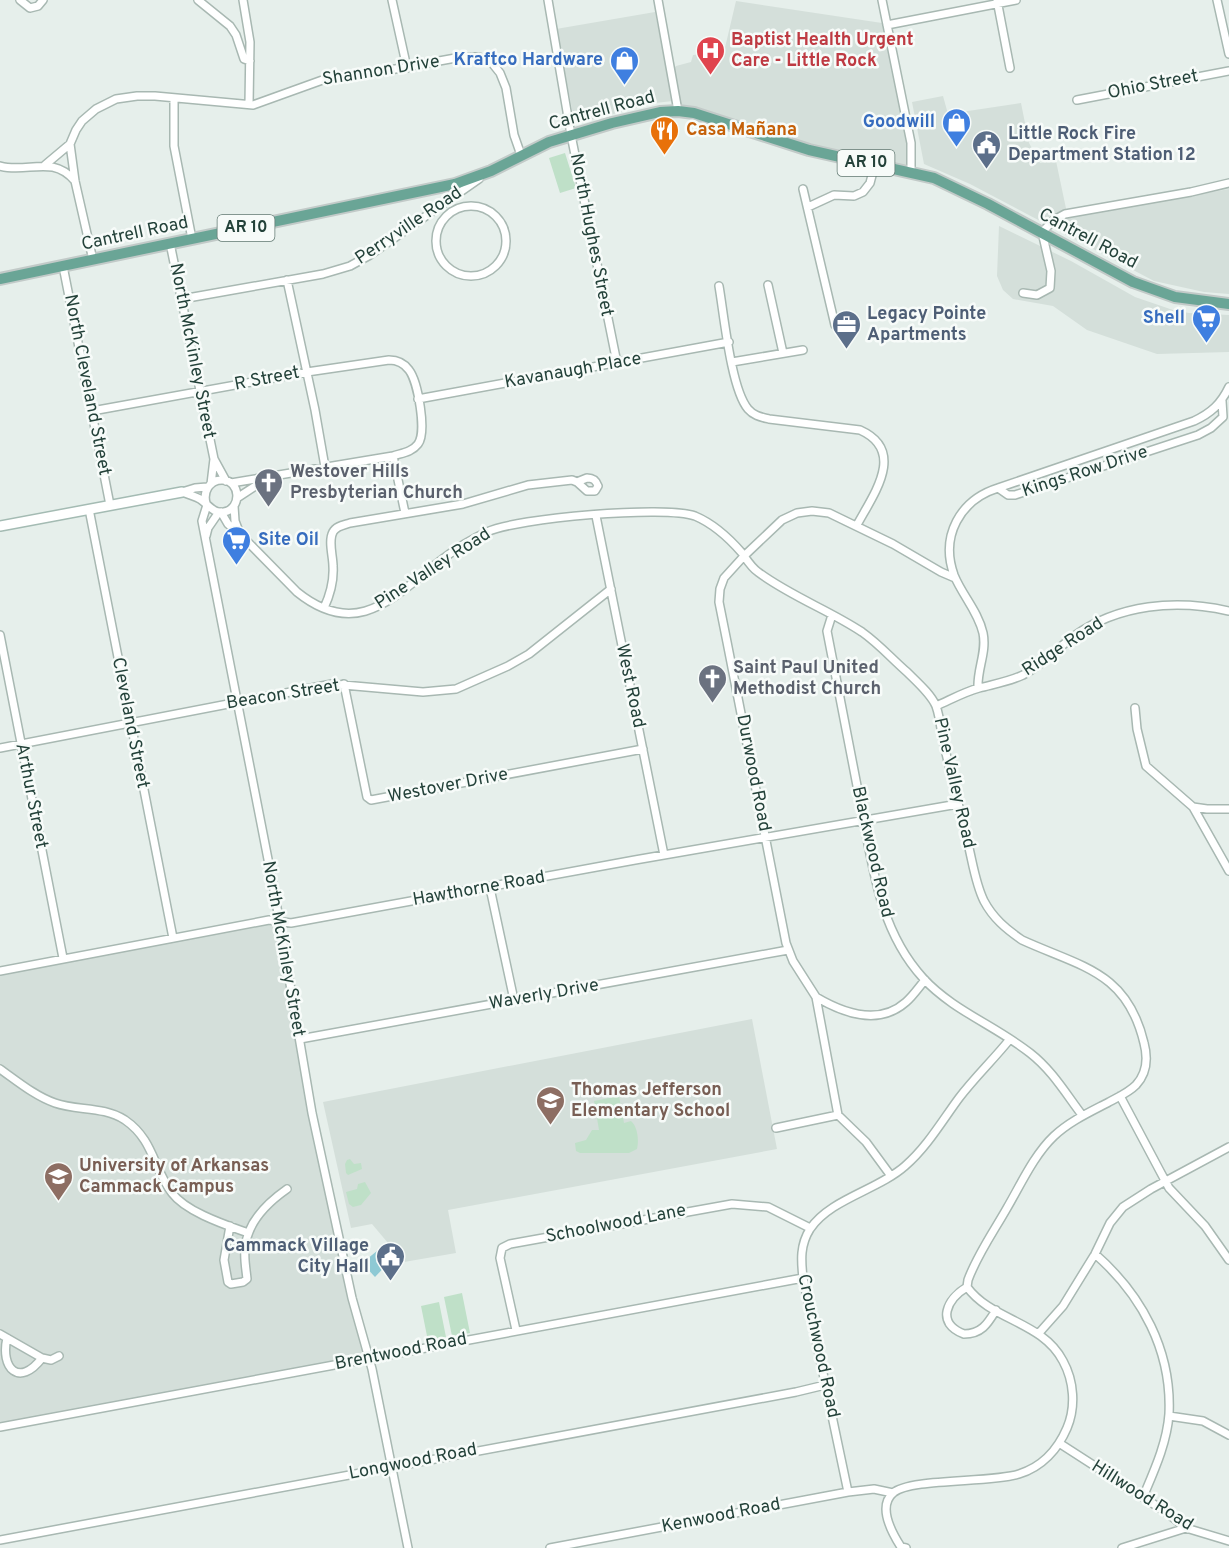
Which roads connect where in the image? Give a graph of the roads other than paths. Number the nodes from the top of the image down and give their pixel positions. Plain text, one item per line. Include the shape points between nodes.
1 (20, 0) edge
2 (43, 0) edge
3 (198, 0) edge
4 (243, 0) edge
5 (392, 0) edge
6 (548, 0) edge
7 (658, 0) edge
8 (882, 0) edge
9 (1016, 0) edge
10 (1217, 0) edge
11 (997, 2) edge
12 (887, 25) junction
13 (1229, 54) edge
14 (250, 61) junction
15 (407, 68) junction
16 (1010, 68) dead end
17 (1229, 71) edge
18 (174, 99) junction
19 (1077, 100) dead end
20 (249, 105) junction
21 (678, 111) junction
22 (571, 135) junction
23 (70, 144) junction
24 (521, 155) junction
25 (875, 164) junction
26 (45, 165) junction
27 (0, 166) edge
28 (491, 171) junction
29 (911, 172) junction
30 (75, 181) junction
31 (1229, 183) edge
32 (803, 189) dead end
33 (456, 195) junction
34 (464, 207) junction
35 (808, 207) junction
36 (1042, 232) junction
37 (192, 239) junction
38 (170, 243) junction
39 (93, 260) junction
40 (63, 266) junction
41 (0, 279) edge
42 (287, 280) junction
43 (768, 285) dead end
44 (719, 286) dead end
45 (1023, 293) dead end
46 (182, 299) junction
47 (1229, 304) edge
48 (836, 325) dead end
49 (729, 342) junction
50 (803, 350) dead end
51 (783, 353) junction
52 (732, 362) junction
53 (617, 363) junction
54 (307, 372) junction
55 (1229, 387) edge
56 (200, 392) junction
57 (418, 399) junction
58 (1222, 401) junction
59 (92, 411) junction
60 (393, 456) junction
61 (214, 459) junction
62 (325, 466) junction
63 (268, 478) junction
64 (229, 482) junction
65 (577, 482) dead end
66 (209, 486) junction
67 (998, 488) junction
68 (182, 492) junction
69 (237, 498) junction
70 (207, 504) junction
71 (110, 505) junction
72 (234, 506) junction
73 (89, 509) junction
74 (220, 512) junction
75 (405, 513) junction
76 (596, 516) junction
77 (856, 525) junction
78 (0, 526) edge
79 (240, 534) junction
80 (205, 538) junction
81 (744, 556) junction
82 (956, 578) junction
83 (611, 589) junction
84 (324, 608) junction
85 (1229, 611) edge
86 (832, 615) junction
87 (0, 635) edge
88 (344, 684) junction
89 (978, 688) junction
90 (236, 703) junction
91 (936, 706) junction
92 (1135, 708) dead end
93 (130, 723) junction
94 (21, 744) junction
95 (0, 748) edge
96 (643, 749) junction
97 (958, 804) junction
98 (1193, 807) junction
99 (1229, 809) edge
100 (864, 821) junction
101 (766, 839) junction
102 (664, 855) junction
103 (1229, 871) edge
104 (490, 888) junction
105 (279, 923) junction
106 (172, 938) junction
107 (788, 950) junction
108 (63, 958) junction
109 (0, 970) edge
110 (925, 980) junction
111 (816, 997) junction
112 (514, 1000) junction
113 (300, 1039) junction
114 (1010, 1039) junction
115 (0, 1069) edge
116 (1120, 1096) junction
117 (838, 1115) junction
118 (1082, 1115) junction
119 (776, 1128) dead end
120 (1229, 1147) edge
121 (891, 1176) junction
122 (1165, 1182) junction
123 (288, 1189) dead end
124 (230, 1226) junction
125 (810, 1228) junction
126 (248, 1233) junction
127 (1095, 1254) junction
128 (1229, 1260) edge
129 (803, 1278) junction
130 (967, 1287) junction
131 (996, 1310) junction
132 (516, 1330) junction
133 (1039, 1333) junction
134 (4, 1336) edge
135 (59, 1356) dead end
136 (42, 1358) junction
137 (369, 1358) junction
138 (825, 1384) junction
139 (1168, 1416) junction
140 (0, 1427) edge
141 (1229, 1435) edge
142 (1059, 1443) junction
143 (392, 1467) junction
144 (848, 1492) junction
145 (893, 1493) junction
146 (1143, 1497) junction
147 (1186, 1528) junction
148 (0, 1540) edge
149 (1229, 1541) edge
150 (408, 1548) edge
151 (550, 1548) edge
152 (903, 1548) edge
153 (1122, 1548) edge

1 - 2 street via 30,8
3 - 14 street via 230,26 244,59
4 - 14 street
5 - 15 street
6 - 22 street, North Hughes Street
7 - 21 street
8 - 12 street
9 - 11 street
10 - 13 street
11 - 12 street
11 - 16 street
12 - 29 street via 911,143
14 - 20 street
15 - 20 street, Shannon Drive via 328,78 265,103
15 - 24 street, Shannon Drive via 466,56 492,63 506,88
17 - 19 street, Ohio Street
18 - 20 street, Shannon Drive
18 - 23 street, Shannon Drive via 137,96 110,101 82,121
18 - 37 street via 174,146
21 - 22 main road, Cantrell Road / AR 10 via 630,118
21 - 25 main road, Cantrell Road / AR 10 via 709,117 809,150
22 - 24 main road, Cantrell Road / AR 10
22 - 53 street, North Hughes Street
23 - 26 street, Shannon Drive
23 - 30 street
24 - 28 main road, Cantrell Road / AR 10
25 - 29 main road, Cantrell Road / AR 10
25 - 35 street via 863,192 854,196 834,195
26 - 27 street via 19,169
26 - 30 street
28 - 33 street, Perryville Road
28 - 37 main road, Cantrell Road / AR 10 via 455,184
29 - 36 main road, Cantrell Road / AR 10 via 934,178
30 - 39 street
31 - 36 street via 1065,214
32 - 35 street
33 - 34 street
33 - 42 street, Perryville Road via 363,259 337,271
34 - 34 street via 485,209 501,223 505,233 506,244 498,264 479,275 453,271 438,252 436,235 443,220
35 - 48 street
36 - 45 street via 1051,285 1040,294
36 - 47 main road, Cantrell Road / AR 10 via 1133,282 1197,301
37 - 38 main road, Cantrell Road / AR 10
38 - 39 main road, Cantrell Road / AR 10
38 - 46 street, North McKinley Street
39 - 40 main road, Cantrell Road / AR 10
40 - 41 main road, Cantrell Road / AR 10
40 - 59 street, North Cleveland Street
42 - 46 street, Perryville Road
42 - 54 street
43 - 51 street
44 - 49 street
46 - 56 street, North McKinley Street
49 - 52 street
49 - 53 street, Kavanaugh Place
50 - 51 street
51 - 52 street
52 - 77 street via 744,404 753,414 780,421 856,428 876,440 883,454 884,469
53 - 57 street, Kavanaugh Place
54 - 56 street, R Street
54 - 57 street, R Street via 395,360 410,371
54 - 62 street
55 - 58 street, Kings Row Drive
56 - 59 street, R Street
56 - 61 street, North McKinley Street
57 - 60 street, R Street via 421,439 414,448
58 - 67 street via 1209,413 1184,424
58 - 67 street, Kings Row Drive via 1223,417 1198,435 1016,495
59 - 71 street, North Cleveland Street
60 - 62 street
60 - 75 street
61 - 64 street
61 - 66 street
62 - 63 street
63 - 64 street
63 - 69 street
64 - 66 street via 221,480
64 - 69 street
65 - 75 street via 528,485 475,501
66 - 68 street
66 - 70 street via 205,493
67 - 82 street, Kings Row Drive via 973,500 956,519 950,548
68 - 70 street
68 - 71 street
69 - 72 street
70 - 74 street
70 - 80 street, North McKinley Street via 201,521
71 - 73 street
72 - 74 street
72 - 79 street
73 - 78 street
73 - 93 street, Cleveland Street
74 - 79 street, Pine Valley Road
74 - 80 street
75 - 84 street via 333,531 333,578
76 - 81 street, Pine Valley Road via 688,514 717,529
76 - 83 street, West Road
76 - 84 street, Pine Valley Road via 498,527 450,553 377,608 345,613
77 - 81 street, Durwood Road via 824,512 797,513 782,520
77 - 82 street, Durwood Road
79 - 84 street, Pine Valley Road via 297,592
80 - 90 street, North McKinley Street
81 - 86 street, Pine Valley Road via 765,577
81 - 101 street, Durwood Road via 724,578 719,602
82 - 89 street, Kings Row Drive via 982,631
83 - 88 street, Beacon Street via 530,654 466,685 429,692
83 - 96 street, West Road
85 - 89 street, Ridge Road via 1175,604 1121,613 1076,635 1024,674
86 - 91 street, Pine Valley Road via 876,643
86 - 100 street, Blackwood Road via 827,631
87 - 94 street, Arthur Street
88 - 90 street, Beacon Street
88 - 96 street, Westover Drive via 367,797 371,800
89 - 91 street, Ridge Road
90 - 93 street, Beacon Street
90 - 105 street, North McKinley Street
91 - 97 street, Pine Valley Road
92 - 98 street via 1146,766
93 - 94 street, Beacon Street
93 - 106 street, Cleveland Street
94 - 95 street, Beacon Street
94 - 108 street, Arthur Street
96 - 102 street, West Road
97 - 100 street, Hawthorne Road
97 - 116 street, Pine Valley Road via 980,892 1000,924 1022,939 1098,973 1117,987 1130,1005 1147,1061 1138,1083
98 - 99 street
98 - 103 street
100 - 101 street, Hawthorne Road
100 - 110 street, Blackwood Road via 886,918 904,955
101 - 102 street, Hawthorne Road
101 - 107 street, Durwood Road
102 - 104 street, Hawthorne Road
104 - 105 street, Hawthorne Road
104 - 112 street
105 - 106 street, Hawthorne Road via 269,920
105 - 113 street, North McKinley Street
106 - 108 street, Hawthorne Road
107 - 111 street, Durwood Road
107 - 112 street, Waverly Drive
108 - 109 street, Hawthorne Road
110 - 111 street via 905,1003 879,1014 846,1012
110 - 114 street, Blackwood Road via 945,998
111 - 117 street, Durwood Road
112 - 113 street, Waverly Drive
113 - 137 street, North McKinley Street via 352,1298
114 - 118 street, Blackwood Road via 1051,1072
114 - 121 street via 916,1155
115 - 124 street via 56,1103 100,1110 124,1120 144,1137 175,1197
116 - 118 street, Pine Valley Road
116 - 122 street
117 - 119 street
117 - 121 street via 866,1142
118 - 130 street, Pine Valley Road via 1048,1142 974,1267
120 - 122 street
121 - 125 street via 829,1211
122 - 127 street via 1123,1207
122 - 128 street via 1205,1226
123 - 126 street via 268,1204
124 - 126 street
124 - 126 street via 224,1264 231,1284 247,1278 244,1251
125 - 129 street, Crouchwood Road via 801,1252
125 - 132 street, Schoolwood Lane via 768,1207 732,1204 510,1244 502,1248 500,1258
127 - 133 street via 1063,1306
127 - 139 street via 1133,1293 1151,1325 1164,1362
129 - 132 street, Brentwood Road
129 - 138 street, Crouchwood Road
130 - 131 street via 978,1300
130 - 131 street via 949,1303 948,1317 955,1329 964,1334 980,1331
131 - 133 street
132 - 137 street, Brentwood Road
133 - 142 street via 1060,1356 1070,1381 1071,1414
134 - 136 street
134 - 136 street via 2,1356 10,1371 28,1372
135 - 136 street via 51,1360
137 - 140 street, Brentwood Road
137 - 143 street, North McKinley Street
138 - 143 street, Longwood Road
138 - 144 street, Crouchwood Road
139 - 141 street via 1203,1421
139 - 146 street via 1159,1457
142 - 145 street via 1042,1462 1016,1475 908,1486
142 - 146 street, Hillwood Road
143 - 148 street, Longwood Road
143 - 150 street, North McKinley Street
144 - 145 street, Kenwood Road via 878,1489
144 - 151 street, Kenwood Road
145 - 152 street via 887,1518
146 - 147 street, Hillwood Road
147 - 149 street, Hillwood Road
147 - 153 street

